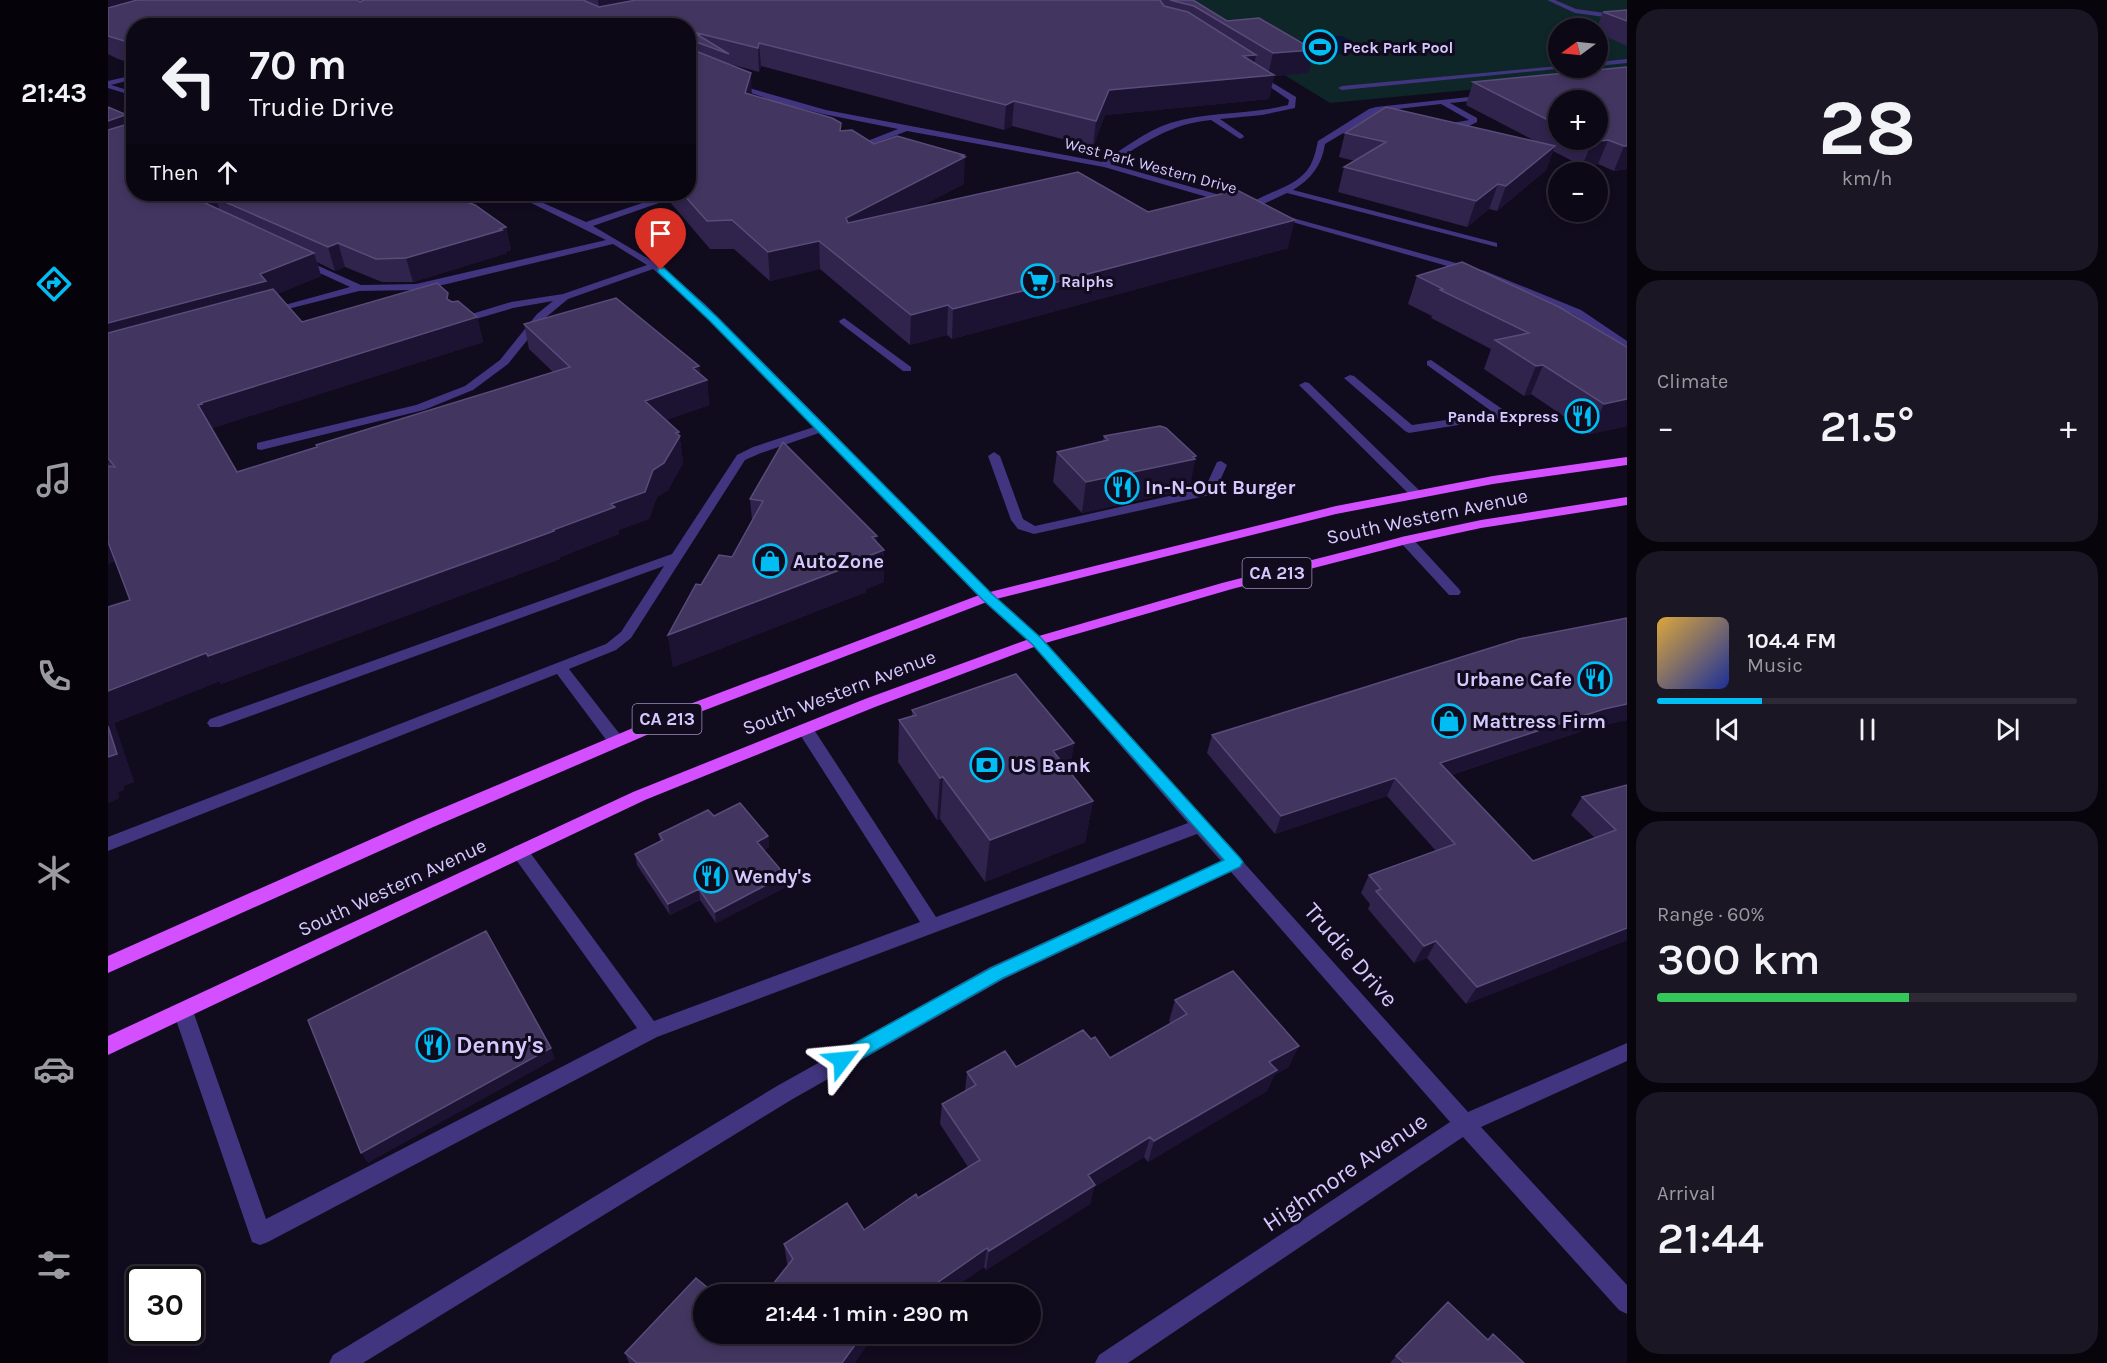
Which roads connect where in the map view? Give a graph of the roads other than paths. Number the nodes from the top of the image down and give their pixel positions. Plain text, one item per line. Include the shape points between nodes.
1 (1550, 0) edge
2 (1627, 18) edge
3 (1627, 61) edge
4 (1608, 63) edge
5 (1245, 68) edge
6 (1548, 69) edge
7 (126, 79) edge
8 (723, 81) edge
9 (108, 85) edge
10 (1342, 88) dead end
11 (126, 91) edge
12 (1500, 96) edge
13 (1442, 102) junction
14 (1362, 117) junction
15 (1214, 118) junction
16 (1371, 119) edge
17 (1438, 127) edge
18 (908, 128) junction
19 (1240, 137) dead end
20 (845, 153) edge
21 (1103, 165) junction
22 (1284, 190) junction
23 (533, 201) edge
24 (656, 201) edge
25 (1250, 207) junction
26 (586, 225) junction
27 (614, 241) junction
28 (1494, 245) dead end
29 (294, 258) edge
30 (654, 266) junction
31 (360, 288) junction
32 (564, 297) junction
33 (252, 316) edge
34 (459, 321) edge
35 (844, 321) dead end
36 (1627, 346) edge
37 (1431, 363) dead end
38 (906, 369) dead end
39 (1350, 378) dead end
40 (1305, 385) dead end
41 (820, 429) junction
42 (261, 446) dead end
43 (994, 456) dead end
44 (1627, 461) edge
45 (1221, 465) dead end
46 (1417, 495) junction
47 (1627, 501) edge
48 (1406, 540) junction
49 (677, 558) junction
50 (1454, 592) dead end
51 (987, 597) junction
52 (1037, 641) junction
53 (560, 667) junction
54 (215, 723) dead end
55 (804, 729) junction
56 (616, 741) junction
57 (1202, 825) junction
58 (108, 844) edge
59 (520, 852) junction
60 (1235, 862) junction
61 (932, 926) junction
62 (108, 965) edge
63 (183, 1011) junction
64 (650, 1031) junction
65 (108, 1046) edge
66 (1627, 1052) edge
67 (1465, 1124) junction
68 (1627, 1302) edge
69 (341, 1363) edge
70 (1107, 1363) edge

1 - 2 street via 1575,11
3 - 4 street
5 - 15 street via 1293,99 1292,106 1274,112
6 - 10 street
7 - 9 street
8 - 18 street, West Park Western Drive via 778,101
9 - 11 street
12 - 13 street
13 - 14 street via 1379,109
13 - 17 street via 1474,122
14 - 16 street
14 - 22 street via 1321,142 1318,160 1303,181
15 - 19 street
15 - 21 street via 1170,125
18 - 20 street
18 - 21 street, West Park Western Drive
21 - 25 street, West Park Western Drive
22 - 25 street
22 - 28 street
23 - 26 street, Trudie Drive
24 - 26 street
25 - 36 street, West Park Western Drive via 1482,273 1577,312
26 - 27 street, Trudie Drive
27 - 30 street, Trudie Drive
27 - 31 street via 416,287
29 - 31 street
30 - 32 street
30 - 41 street, Trudie Drive via 700,306
31 - 33 street
32 - 34 street via 540,298
32 - 42 street via 541,316 504,362 469,388 420,408
35 - 38 street
37 - 39 street via 1504,415 1409,429
40 - 46 street
41 - 49 street via 741,458
41 - 51 street, Trudie Drive
43 - 45 street via 1017,520 1034,530 1210,490
44 - 46 main road, South Western Avenue / CA 213
46 - 51 main road, South Western Avenue / CA 213 via 1336,510
47 - 48 main road, South Western Avenue / CA 213
48 - 50 street
48 - 52 main road, South Western Avenue / CA 213
49 - 53 street via 626,635 611,647
49 - 54 street
51 - 52 street, Trudie Drive
51 - 56 main road, South Western Avenue / CA 213
52 - 55 main road, South Western Avenue / CA 213
52 - 57 street, Trudie Drive
53 - 56 street
53 - 58 street
55 - 59 main road, South Western Avenue / CA 213 via 639,796
55 - 61 street
56 - 62 main road, South Western Avenue / CA 213
57 - 60 street, Trudie Drive
57 - 61 street
59 - 63 main road, South Western Avenue / CA 213
59 - 64 street
60 - 67 street, Trudie Drive
60 - 69 street via 997,973 783,1093
61 - 64 street
63 - 64 street via 260,1234
63 - 65 main road, South Western Avenue / CA 213
66 - 67 street, Highmore Avenue
67 - 68 street, Trudie Drive
67 - 70 street, Highmore Avenue

